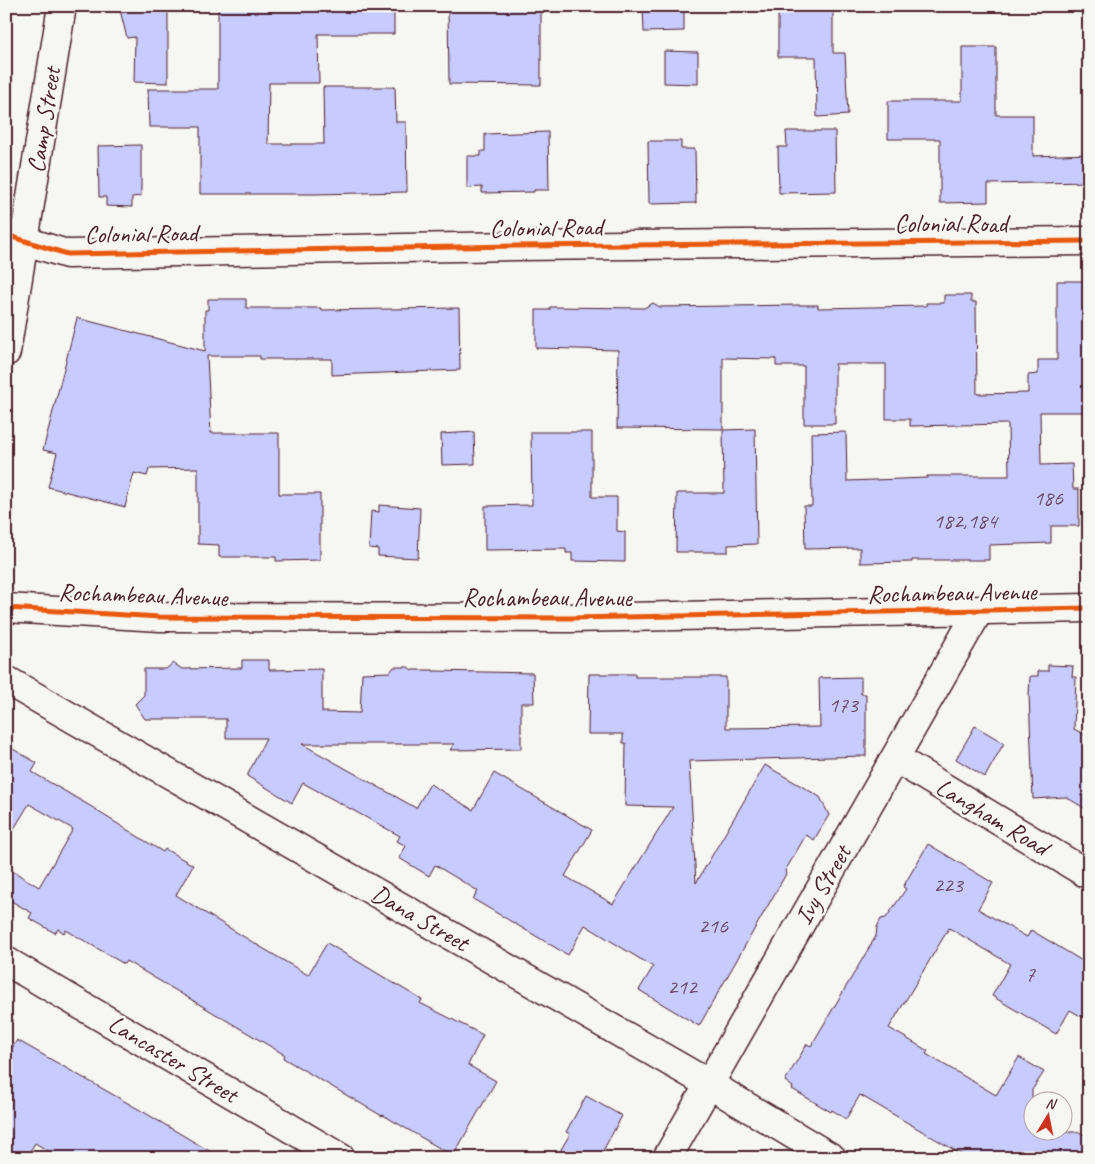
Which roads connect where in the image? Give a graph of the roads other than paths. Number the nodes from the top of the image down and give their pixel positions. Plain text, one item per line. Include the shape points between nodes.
1 (62, 6) edge
2 (15, 237) edge
3 (1089, 242) edge
4 (6, 352) edge
5 (6, 608) edge
6 (1089, 608) edge
7 (978, 612) junction
8 (6, 680) edge
9 (895, 758) junction
10 (1089, 875) edge
11 (6, 961) edge
12 (709, 1084) junction
13 (341, 1158) edge
14 (667, 1158) edge
15 (832, 1158) edge

1 - 2 street, Camp Street
2 - 3 street, Colonial Road via 67,254 526,246
2 - 4 street, Camp Street
5 - 7 street, Rochambeau Avenue via 160,617 570,618
6 - 7 street, Rochambeau Avenue
7 - 9 street, Ivy Street
8 - 12 street, Dana Street
9 - 10 street, Langham Road
9 - 12 street, Ivy Street
11 - 13 street, Lancaster Street
12 - 14 street, Ivy Street
12 - 15 street, Dana Street

